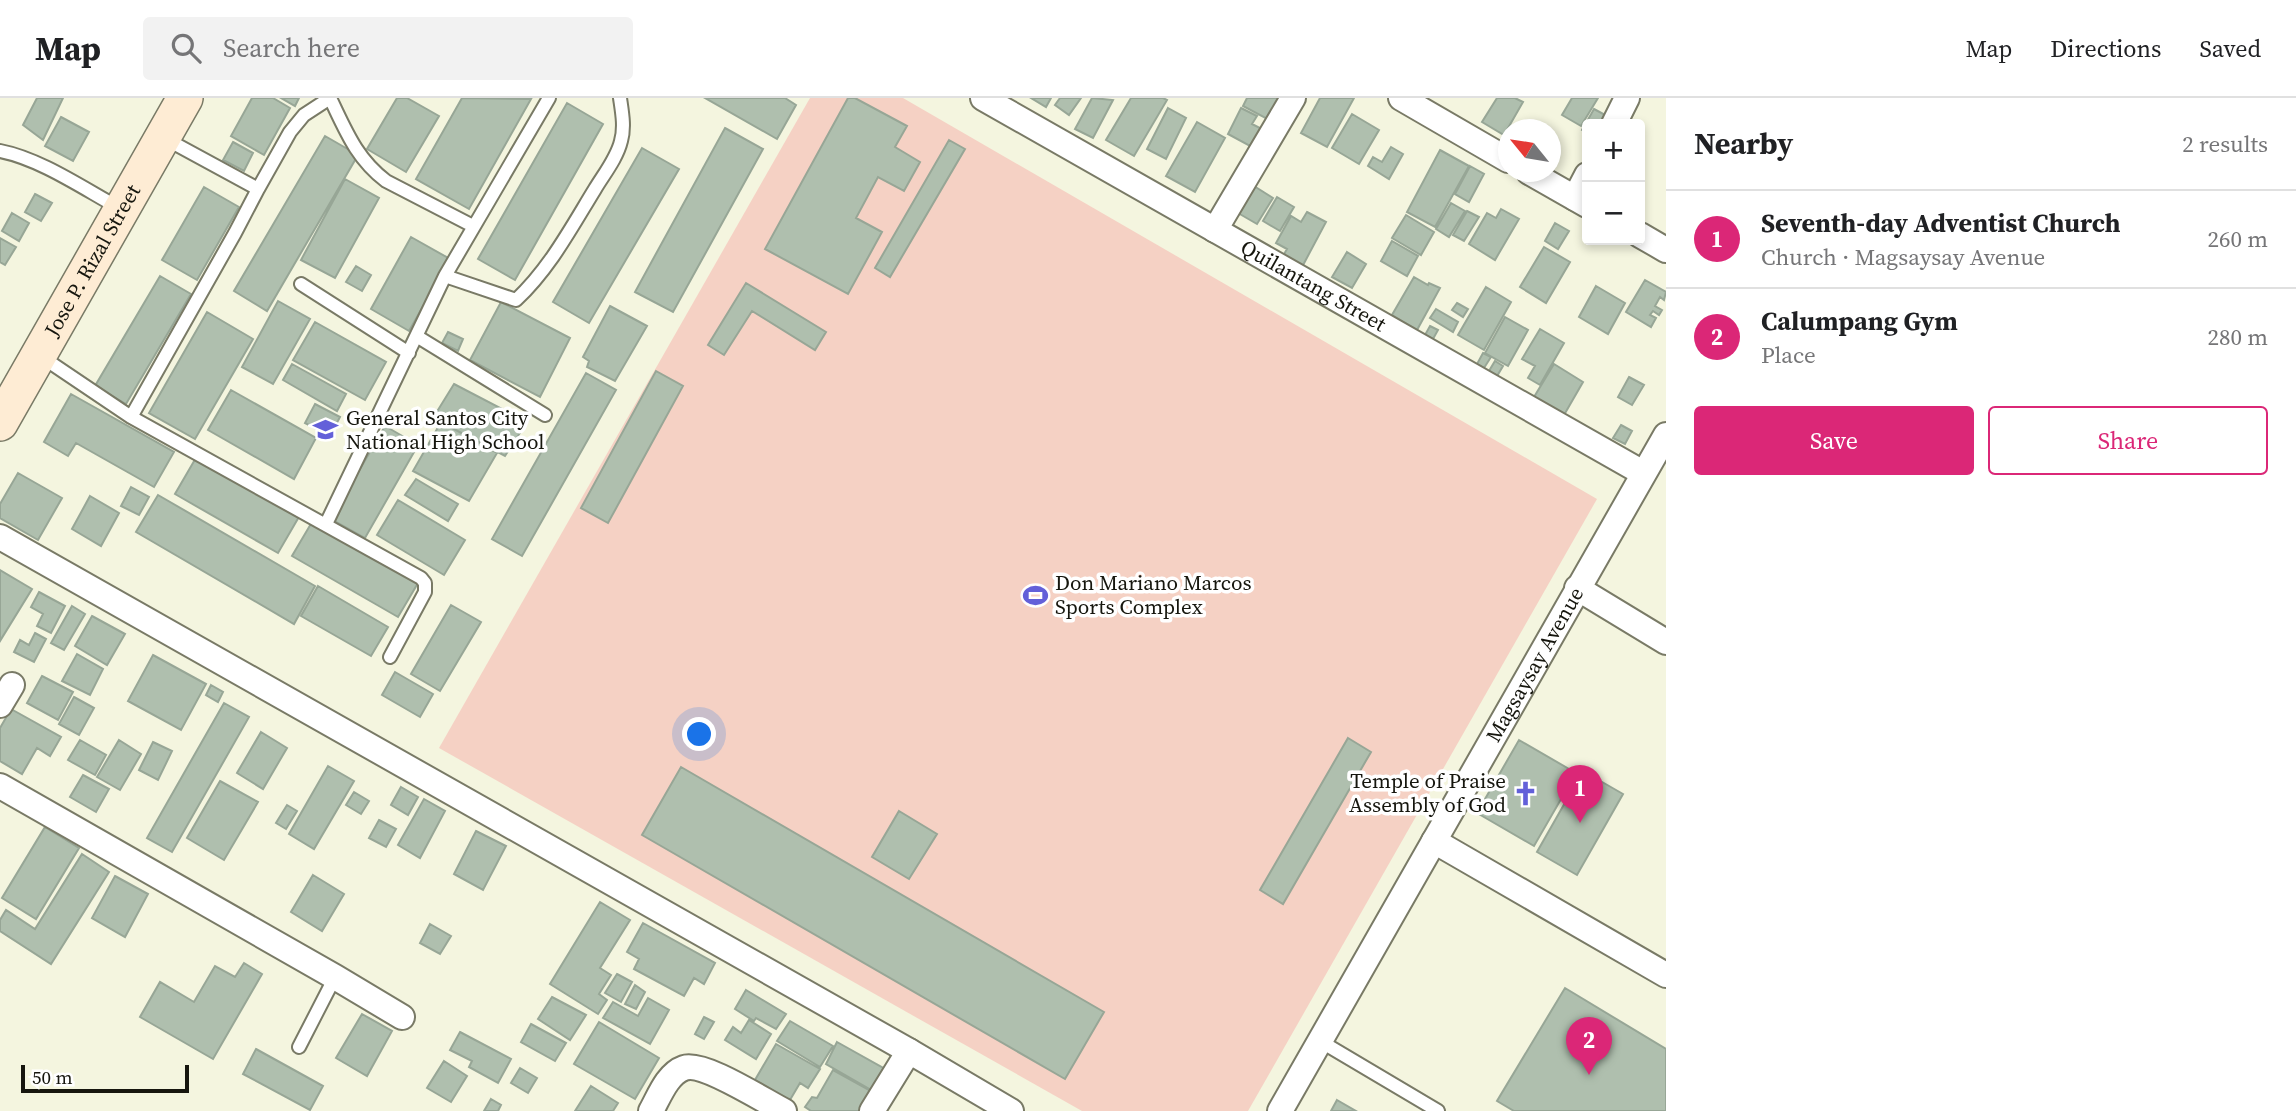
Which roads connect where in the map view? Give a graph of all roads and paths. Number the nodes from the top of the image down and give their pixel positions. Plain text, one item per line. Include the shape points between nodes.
1 (185, 98) edge
2 (330, 98) edge
3 (549, 98) edge
4 (620, 98) edge
5 (983, 98) edge
6 (1293, 98) edge
7 (1401, 98) edge
8 (1627, 98) edge
9 (1616, 119) edge
10 (162, 137) junction
11 (0, 151) edge
12 (1498, 154) edge
13 (1546, 182) edge
14 (1585, 182) edge
15 (258, 189) junction
16 (1581, 202) edge
17 (122, 209) junction
18 (473, 226) junction
19 (1215, 230) junction
20 (1645, 238) edge
21 (1666, 250) edge
22 (445, 276) junction
23 (300, 284) dead end
24 (418, 337) junction
25 (409, 353) junction
26 (39, 355) junction
27 (544, 415) dead end
28 (131, 417) junction
29 (0, 424) edge
30 (1666, 436) edge
31 (1643, 473) junction
32 (326, 524) junction
33 (0, 537) edge
34 (1577, 588) junction
35 (1666, 642) edge
36 (390, 657) dead end
37 (0, 786) edge
38 (1434, 841) junction
39 (1666, 975) edge
40 (335, 977) junction
41 (402, 1017) dead end
42 (1320, 1041) junction
43 (299, 1047) dead end
44 (909, 1051) junction
45 (651, 1111) edge
46 (784, 1111) edge
47 (873, 1111) edge
48 (1011, 1111) edge
49 (1280, 1111) edge
50 (1438, 1111) edge

1 - 10 street, Jose P. Rizal Street
2 - 15 lane via 304,115 290,132
2 - 18 lane via 355,148 374,172
3 - 18 lane
4 - 22 lane via 621,141 613,159 534,284 516,300
5 - 19 street, Quilantang Street
6 - 19 street
7 - 12 street
8 - 9 street
10 - 15 lane
10 - 17 street, Jose P. Rizal Street
11 - 17 lane via 16,154
13 - 16 street
14 - 16 street
15 - 28 lane
17 - 26 street, Jose P. Rizal Street
18 - 22 lane
19 - 31 street, Quilantang Street
20 - 21 street
22 - 24 lane
23 - 25 lane
24 - 25 lane
24 - 27 lane
25 - 32 lane
26 - 28 lane
26 - 29 street, Jose P. Rizal Street
28 - 32 lane
30 - 31 street, Magsaysay Avenue
31 - 34 street, Magsaysay Avenue
32 - 36 lane via 425,583 421,602
33 - 44 street
34 - 35 street
34 - 38 street, Magsaysay Avenue
37 - 40 street
38 - 39 street
38 - 42 street, Magsaysay Avenue
40 - 41 street
40 - 43 lane
42 - 49 street, Magsaysay Avenue
42 - 50 lane
44 - 47 street
44 - 48 street
45 - 46 street via 667,1082 690,1066

